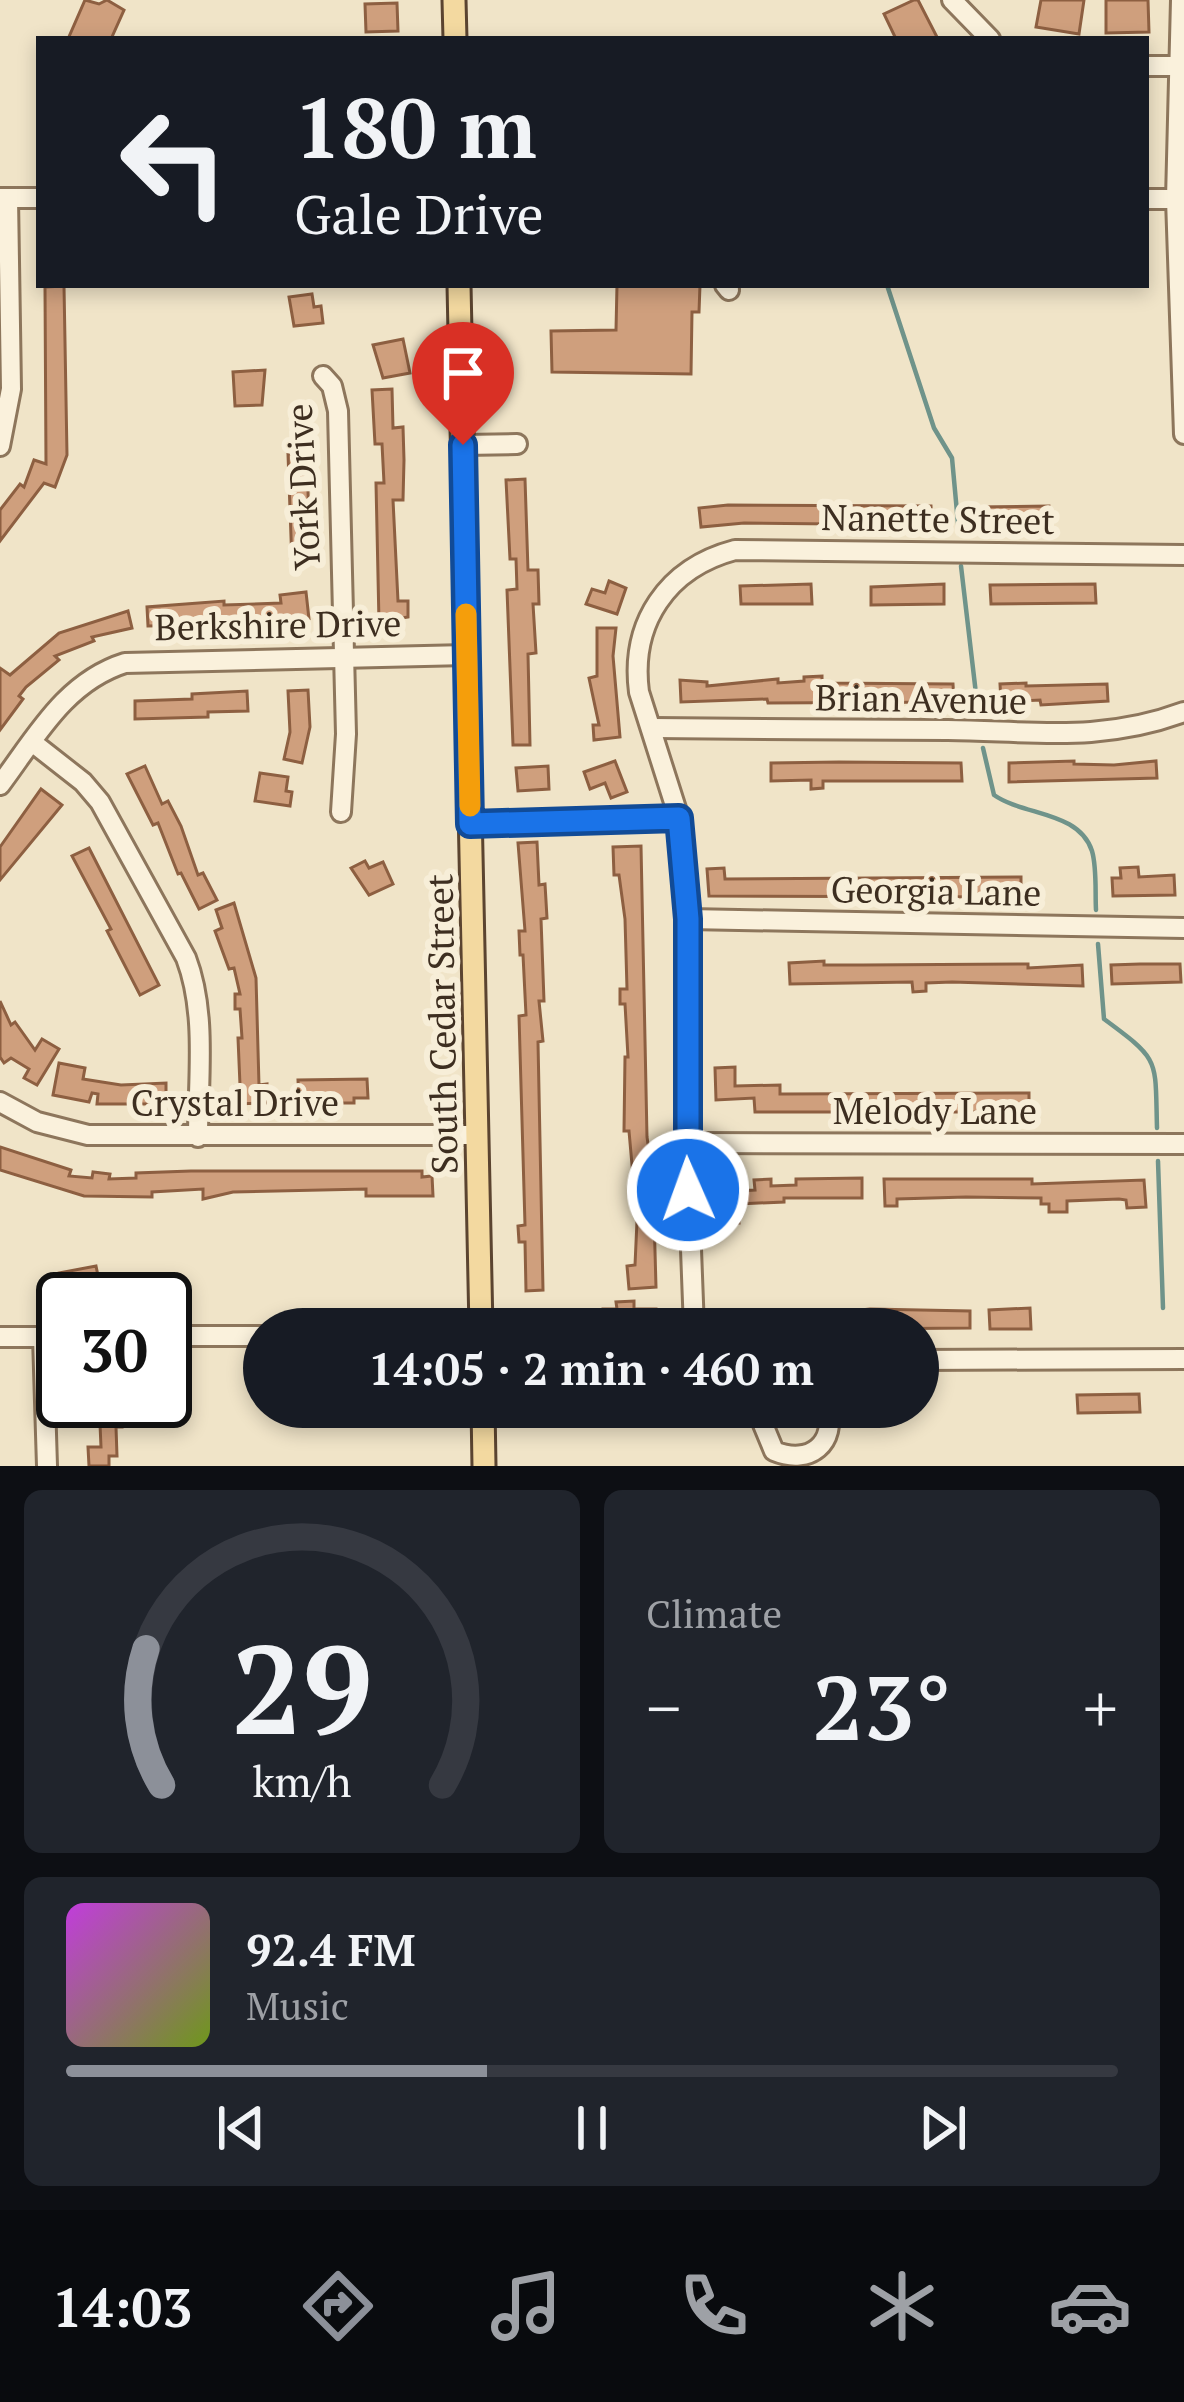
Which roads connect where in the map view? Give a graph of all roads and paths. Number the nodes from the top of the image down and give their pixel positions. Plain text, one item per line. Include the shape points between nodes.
1 (454, 0) edge
2 (952, 0) edge
3 (1180, 0) edge
4 (455, 36) edge
5 (987, 36) edge
6 (1149, 66) edge
7 (1181, 67) edge
8 (4, 198) edge
9 (36, 198) edge
10 (1149, 199) edge
11 (1180, 199) edge
12 (459, 288) edge
13 (322, 376) dead end
14 (1184, 434) edge
15 (517, 444) dead end
16 (463, 445) junction
17 (0, 446) edge
18 (1184, 555) edge
19 (467, 655) junction
20 (344, 656) junction
21 (1184, 712) edge
22 (653, 728) junction
23 (32, 742) junction
24 (0, 785) edge
25 (341, 812) dead end
26 (679, 818) junction
27 (470, 824) junction
28 (688, 919) junction
29 (1184, 928) edge
30 (0, 1102) edge
31 (477, 1135) junction
32 (198, 1137) junction
33 (687, 1143) junction
34 (1184, 1144) edge
35 (481, 1308) edge
36 (693, 1308) edge
37 (192, 1336) edge
38 (243, 1336) edge
39 (0, 1337) edge
40 (36, 1337) edge
41 (1184, 1359) edge
42 (939, 1360) edge
43 (49, 1428) edge
44 (483, 1428) edge
45 (764, 1428) edge
46 (831, 1428) edge
47 (47, 1466) edge
48 (484, 1466) edge

1 - 4 main road
2 - 5 street
3 - 7 street
6 - 7 street
7 - 11 street
8 - 9 street
8 - 17 street via 11,389
10 - 11 street
11 - 14 street
12 - 16 main road, South Cedar Street
13 - 20 street, York Drive via 338,411
15 - 16 street
16 - 19 main road, South Cedar Street
18 - 22 street, Nanette Street via 756,548 717,555 664,591 643,629 639,692
19 - 20 street, Berkshire Drive
19 - 27 main road, South Cedar Street
20 - 23 street, Berkshire Drive via 124,663 76,687
20 - 25 street, York Drive
21 - 22 street, Brian Avenue via 1064,736
22 - 26 street
23 - 24 street, Berkshire Drive
23 - 32 street via 100,802 186,958 199,1009
26 - 27 street
26 - 28 street
27 - 31 main road, South Cedar Street
28 - 29 street, Georgia Lane
28 - 33 street
30 - 32 street, Crystal Drive via 75,1133
31 - 32 street, Crystal Drive
31 - 35 main road, South Cedar Street
33 - 34 street, Melody Lane
33 - 36 street
37 - 38 street
39 - 40 street
41 - 42 street
43 - 47 street
44 - 48 main road
45 - 46 street via 774,1451 802,1458 817,1453

